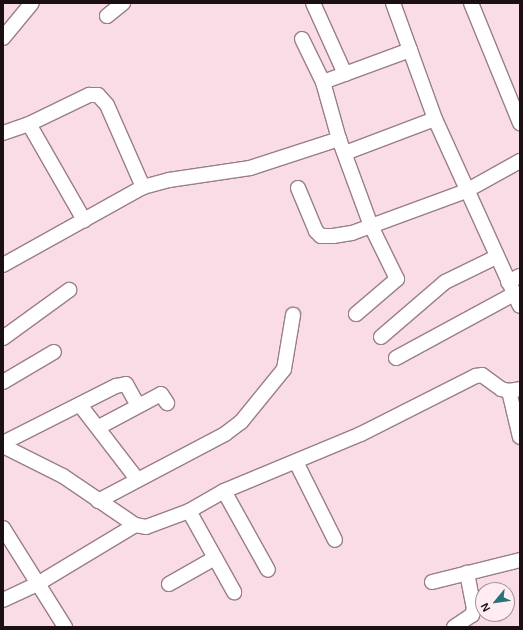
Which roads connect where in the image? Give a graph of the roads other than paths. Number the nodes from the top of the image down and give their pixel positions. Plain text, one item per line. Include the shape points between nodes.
1 (32, 3) edge
2 (123, 3) edge
3 (313, 3) edge
4 (393, 3) edge
5 (471, 3) edge
6 (107, 16) dead end
7 (3, 38) edge
8 (302, 39) dead end
9 (410, 50) junction
10 (345, 74) junction
11 (323, 82) junction
12 (435, 119) junction
13 (520, 123) edge
14 (28, 124) junction
15 (3, 133) edge
16 (339, 139) junction
17 (346, 153) junction
18 (520, 161) edge
19 (143, 188) junction
20 (298, 188) dead end
21 (466, 191) junction
22 (84, 220) junction
23 (371, 226) junction
24 (496, 257) junction
25 (3, 265) edge
26 (515, 289) edge
27 (69, 290) dead end
28 (356, 314) dead end
29 (293, 315) dead end
30 (381, 337) dead end
31 (3, 338) edge
32 (54, 352) dead end
33 (396, 358) dead end
34 (3, 382) edge
35 (514, 390) edge
36 (167, 403) dead end
37 (80, 404) junction
38 (138, 406) junction
39 (99, 427) junction
40 (520, 437) edge
41 (3, 443) edge
42 (3, 446) edge
43 (296, 462) junction
44 (137, 479) junction
45 (224, 491) junction
46 (98, 501) junction
47 (189, 511) junction
48 (135, 525) junction
49 (3, 528) edge
50 (335, 540) dead end
51 (215, 558) junction
52 (520, 560) edge
53 (268, 570) dead end
54 (466, 573) junction
55 (432, 582) dead end
56 (39, 583) junction
57 (169, 584) dead end
58 (234, 592) dead end
59 (3, 600) edge
60 (65, 627) edge
61 (454, 627) edge

1 - 7 street
2 - 6 street
3 - 10 street
4 - 9 street
5 - 13 street
8 - 11 street
9 - 10 street
9 - 12 street
10 - 11 street
11 - 16 street
12 - 17 street
12 - 21 street
14 - 15 street
14 - 19 street via 90,95 98,95 106,105
14 - 22 street
16 - 17 street
16 - 19 street via 250,168
17 - 23 street
18 - 21 street
19 - 22 street
20 - 23 street via 316,231 321,236 352,233
21 - 23 street
21 - 24 street
22 - 25 street
23 - 28 street via 397,279
24 - 26 street
24 - 30 street via 445,282
26 - 33 street
27 - 31 street
29 - 44 street via 284,369 241,422 226,434
32 - 34 street
35 - 40 street
35 - 43 street via 501,389 482,375 476,376
36 - 38 street via 162,394
37 - 38 street via 126,384
37 - 39 street
37 - 41 street
38 - 39 street
39 - 44 street
42 - 46 street via 63,476
43 - 45 street
43 - 50 street
44 - 46 street
45 - 47 street
45 - 53 street
46 - 48 street
47 - 48 street via 146,527
47 - 51 street
48 - 56 street
49 - 56 street
51 - 57 street
51 - 58 street
52 - 54 street
54 - 55 street
54 - 61 street via 474,609 472,615
56 - 59 street
56 - 60 street

